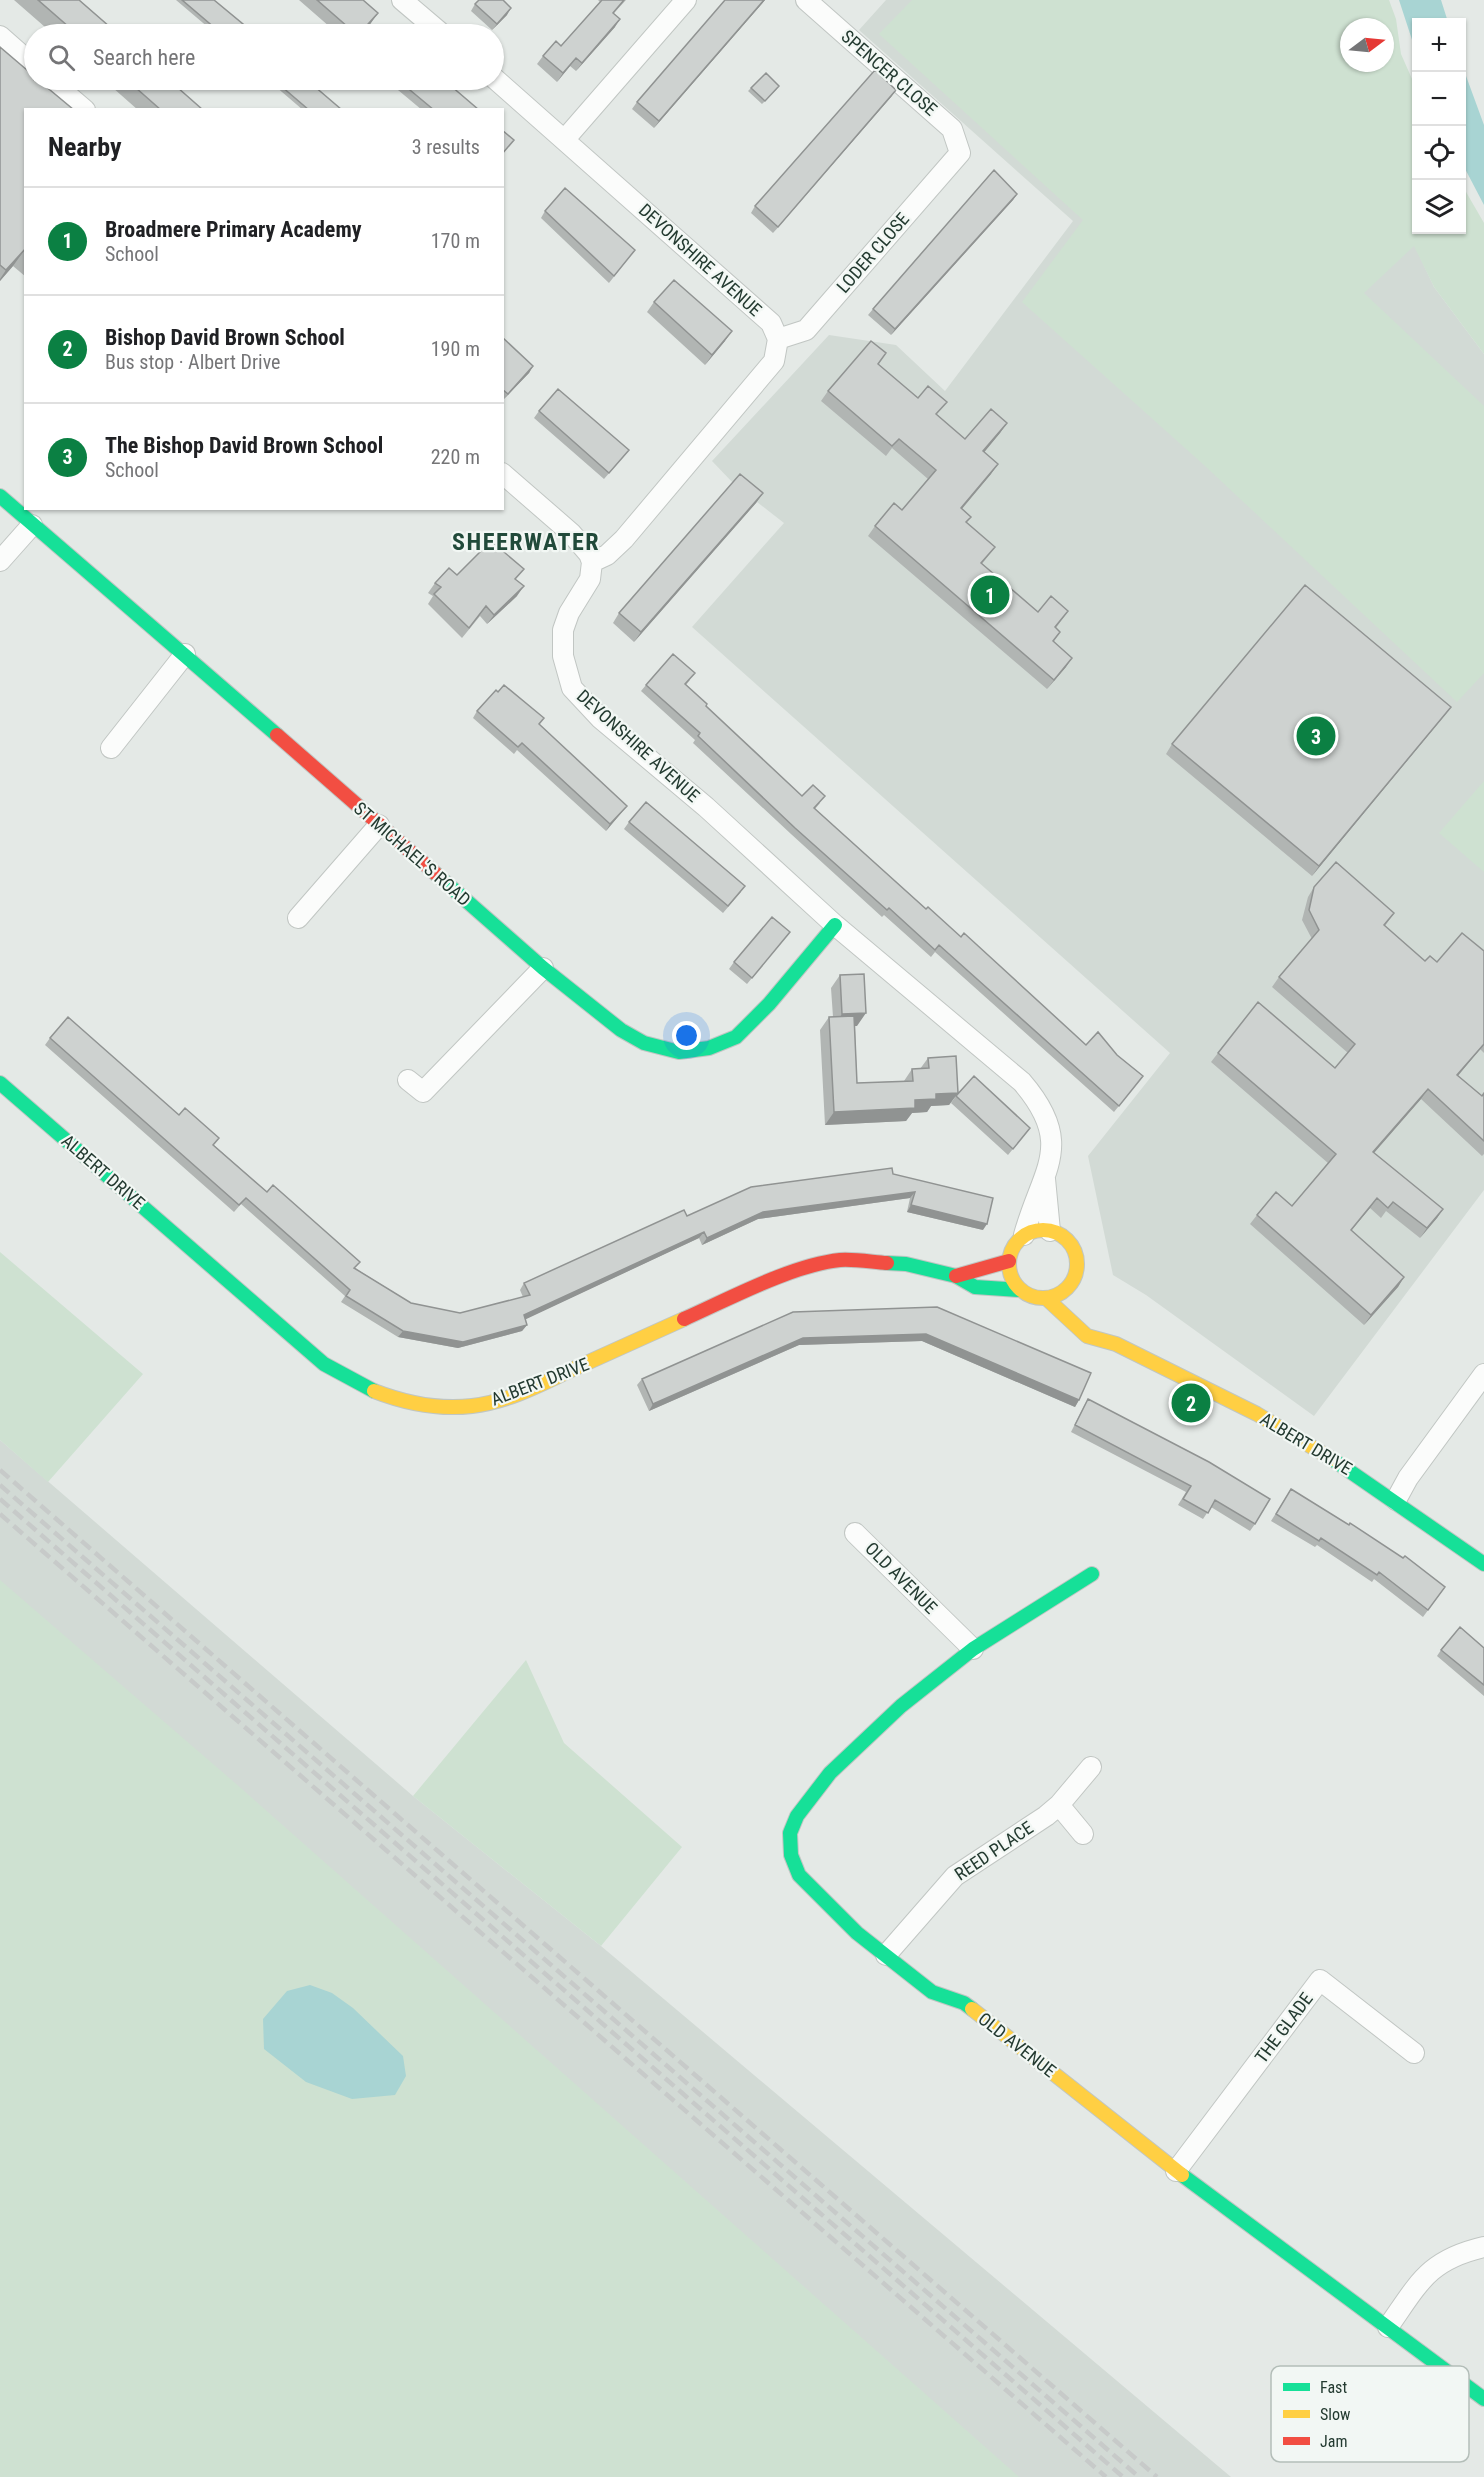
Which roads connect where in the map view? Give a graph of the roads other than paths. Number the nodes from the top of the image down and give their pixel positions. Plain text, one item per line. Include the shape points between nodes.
1 (806, 0) edge
2 (412, 3) edge
3 (679, 7) edge
4 (432, 24) edge
5 (0, 36) edge
6 (24, 57) edge
7 (504, 87) edge
8 (62, 90) edge
9 (83, 108) edge
10 (565, 139) junction
11 (960, 153) joint
12 (778, 339) junction
13 (504, 475) edge
14 (0, 496) edge
15 (32, 525) junction
16 (0, 561) edge
17 (592, 562) junction
18 (185, 654) junction
19 (111, 748) dead end
20 (379, 825) junction
21 (298, 918) dead end
22 (835, 925) junction
23 (543, 968) junction
24 (408, 1080) dead end
25 (0, 1083) edge
26 (1045, 1179) junction
27 (1050, 1230) junction
28 (1024, 1235) junction
29 (1009, 1261) junction
30 (956, 1276) junction
31 (1020, 1290) junction
32 (1046, 1299) junction
33 (1072, 1299) junction
34 (1116, 1344) junction
35 (1484, 1374) edge
36 (1396, 1500) junction
37 (855, 1533) dead end
38 (1484, 1564) edge
39 (1092, 1574) dead end
40 (973, 1649) junction
41 (1090, 1767) dead end
42 (1059, 1806) junction
43 (1083, 1834) dead end
44 (886, 1955) junction
45 (1414, 2054) dead end
46 (1176, 2171) junction
47 (1484, 2247) edge
48 (1388, 2327) junction
49 (1440, 2366) edge
50 (1469, 2388) edge
51 (1484, 2399) edge

1 - 11 street, SPENCER CLOSE via 952,129
2 - 4 street
3 - 10 street
5 - 6 street
7 - 10 street, DEVONSHIRE AVENUE
8 - 9 street
10 - 12 street, DEVONSHIRE AVENUE via 771,323
11 - 12 street, LODER CLOSE via 806,330
12 - 17 street via 774,361 624,539 608,555
13 - 17 street via 571,533
14 - 15 street, ST MICHAEL'S ROAD
15 - 16 street
15 - 18 street, ST MICHAEL'S ROAD
17 - 22 street, DEVONSHIRE AVENUE via 590,579 563,630 563,656 573,688 600,718 706,807
18 - 19 street
18 - 20 street, ST MICHAEL'S ROAD
20 - 21 street
20 - 23 street, ST MICHAEL'S ROAD
22 - 23 street, ST MICHAEL'S ROAD via 743,1031 720,1045 696,1050 658,1049 633,1038
22 - 26 street, DEVONSHIRE AVENUE via 1022,1082 1041,1104 1051,1131
23 - 24 street via 423,1092
25 - 30 street, ALBERT DRIVE via 324,1364 400,1401 429,1406 492,1402 570,1372 750,1289 817,1264 842,1260 906,1264
26 - 27 street, DEVONSHIRE AVENUE
26 - 28 street, DEVONSHIRE AVENUE
27 - 28 street
27 - 33 street via 1072,1245 1077,1257
28 - 29 street via 1013,1246
29 - 30 street, ALBERT DRIVE
29 - 31 street via 1011,1277
30 - 31 street, ALBERT DRIVE via 982,1289
31 - 32 street
32 - 33 street
32 - 34 street, ALBERT DRIVE via 1087,1336
33 - 34 street, ALBERT DRIVE
34 - 36 street, ALBERT DRIVE via 1257,1414
35 - 36 street
36 - 38 street, ALBERT DRIVE
37 - 40 street, OLD AVENUE
39 - 40 street, OLD AVENUE
40 - 44 street, OLD AVENUE via 901,1706 830,1773 797,1816 790,1833 790,1855 800,1875 857,1933
41 - 42 street, REED PLACE
42 - 43 street
42 - 44 street, REED PLACE via 954,1876
44 - 46 street, OLD AVENUE via 932,1992 964,2003
45 - 46 street, THE GLADE via 1320,1980
46 - 48 street, OLD AVENUE
47 - 48 street via 1454,2255 1430,2270
48 - 49 street, OLD AVENUE
50 - 51 street, OLD AVENUE

